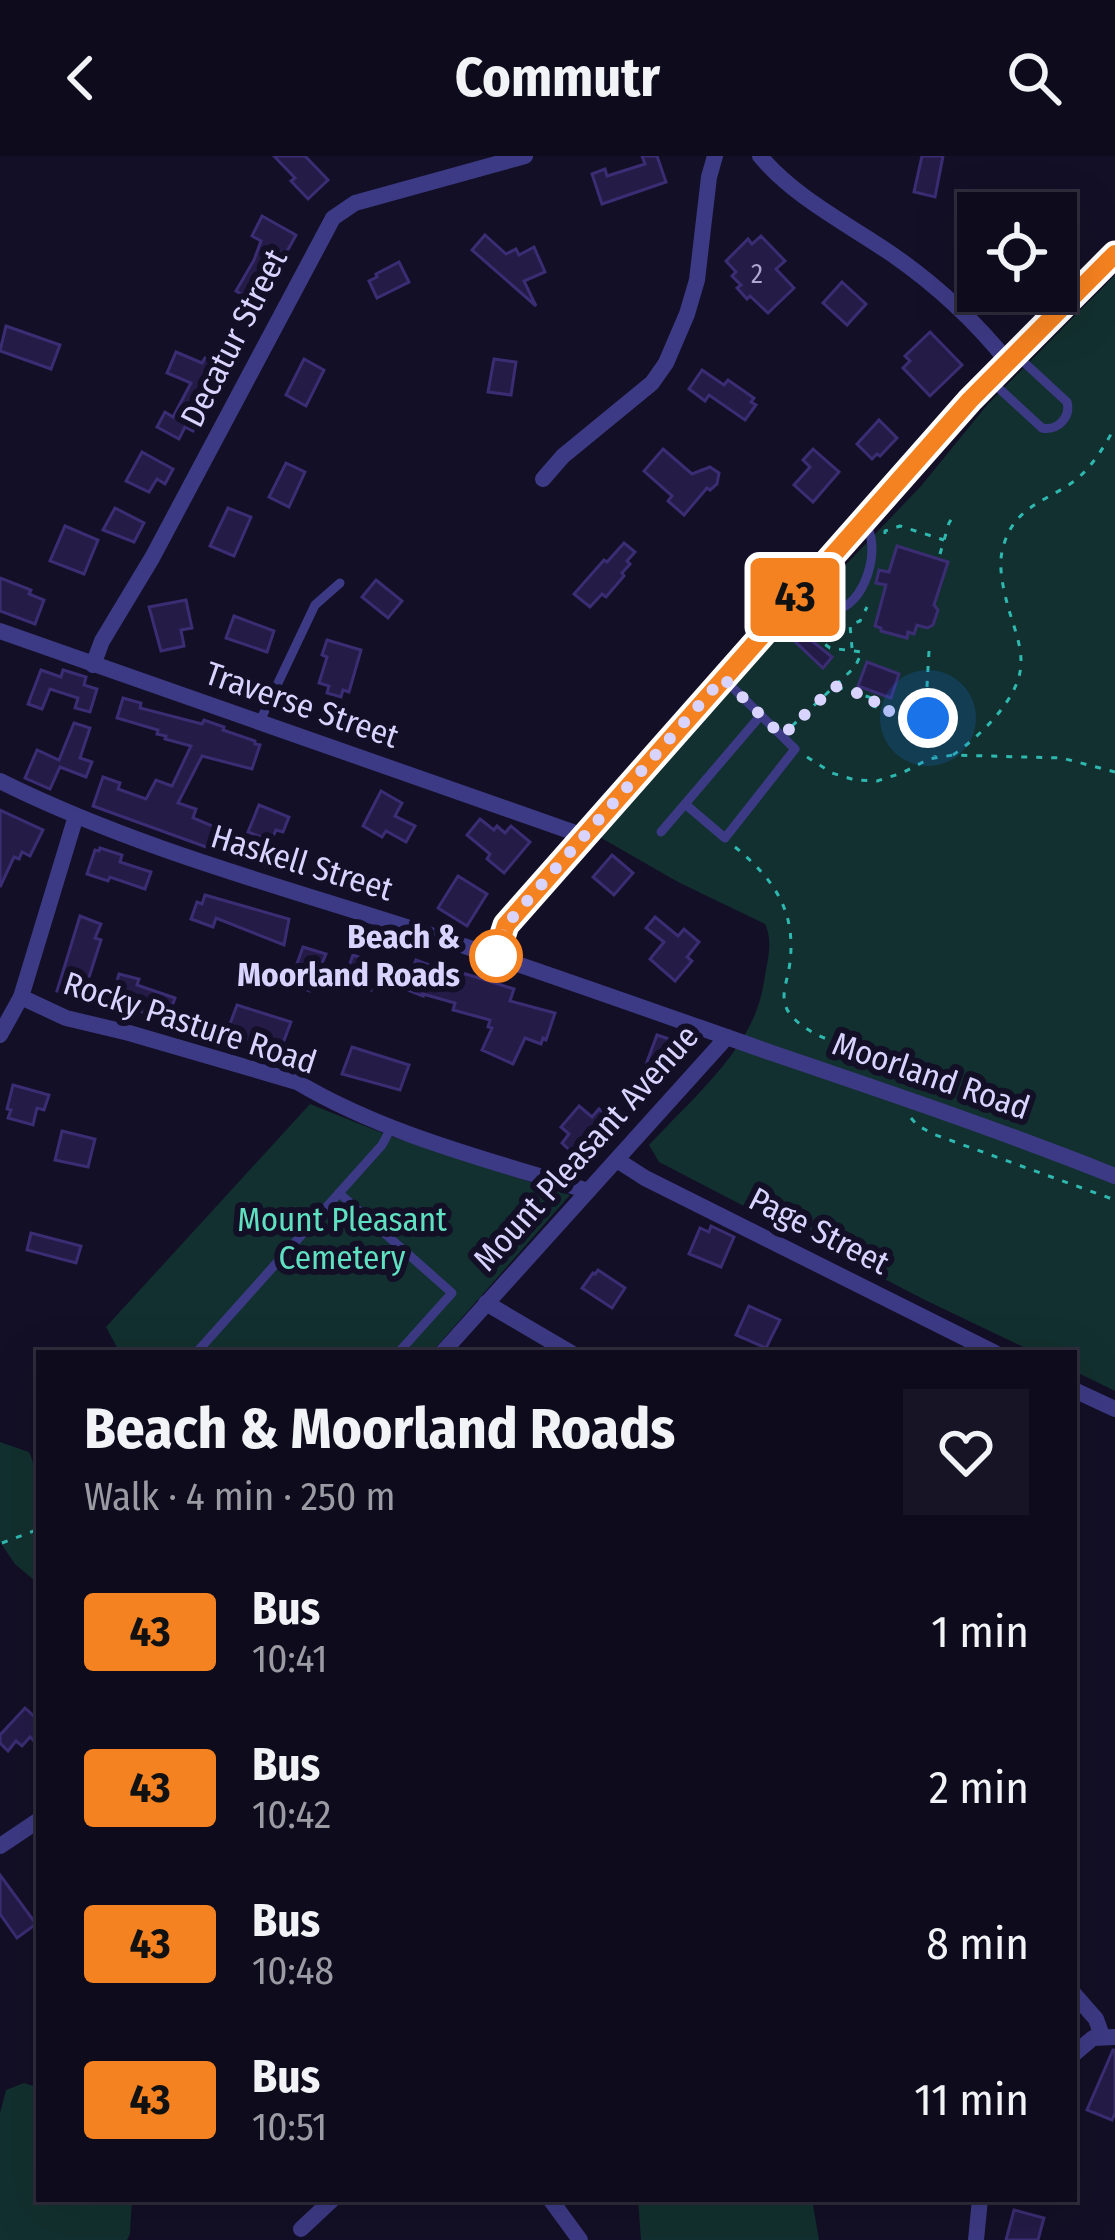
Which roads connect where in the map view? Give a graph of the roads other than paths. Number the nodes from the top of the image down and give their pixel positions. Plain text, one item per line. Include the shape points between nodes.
1 (525, 156) edge
2 (715, 156) edge
3 (760, 156) edge
4 (1115, 254) edge
5 (1011, 358) junction
6 (990, 380) junction
7 (544, 479) dead end
8 (863, 521) junction
9 (340, 583) dead end
10 (800, 592) junction
11 (0, 632) edge
12 (93, 665) junction
13 (723, 678) junction
14 (760, 715) junction
15 (259, 723) junction
16 (0, 782) edge
17 (685, 804) junction
18 (76, 816) junction
19 (661, 832) dead end
20 (584, 836) junction
21 (496, 956) junction
22 (21, 997) junction
23 (0, 1035) edge
24 (727, 1037) junction
25 (391, 1128) junction
26 (616, 1160) junction
27 (1115, 1176) edge
28 (588, 1191) junction
29 (339, 1193) junction
30 (486, 1304) junction
31 (199, 1350) edge
32 (401, 1350) edge
33 (445, 1350) edge
34 (566, 1350) edge
35 (989, 1350) edge
36 (1077, 1391) edge
37 (1115, 1409) edge
38 (36, 1822) edge
39 (0, 1846) edge
40 (1077, 1997) edge
41 (1108, 2037) edge
42 (1077, 2051) edge
43 (330, 2202) edge
44 (552, 2202) edge
45 (980, 2202) edge
46 (302, 2229) dead end
47 (580, 2240) edge
48 (976, 2240) edge

1 - 12 street, Decatur Street via 355,203 333,218
2 - 7 street via 697,280 666,363
3 - 5 street via 950,298
4 - 5 street
5 - 6 street
5 - 6 lane via 1067,402 1063,421 1042,428
6 - 8 street
8 - 10 street
8 - 10 lane via 874,553 847,606 823,607
9 - 15 lane via 315,605
10 - 13 street
11 - 12 street, Traverse Street
12 - 15 street, Traverse Street
13 - 14 lane
13 - 20 street
14 - 17 lane
14 - 17 lane via 795,749 724,838
15 - 20 street, Traverse Street
16 - 18 street, Haskell Street
17 - 19 lane
18 - 21 street, Haskell Street
18 - 22 street, Rocky Pasture Road
20 - 21 street via 506,925
21 - 24 street, Haskell Street
22 - 23 street
22 - 25 street, Rocky Pasture Road via 66,1018 297,1082
24 - 26 street, Mount Pleasant Avenue
24 - 27 street, Moorland Road
25 - 28 street, Rocky Pasture Road
25 - 29 lane
26 - 28 street, Mount Pleasant Avenue
26 - 35 street, Page Street
28 - 30 street, Mount Pleasant Avenue
29 - 31 lane
29 - 32 lane via 452,1293
30 - 33 street, Mount Pleasant Avenue
30 - 34 street
36 - 37 street
38 - 39 street
40 - 41 street
41 - 42 street
43 - 46 street
44 - 47 street
45 - 48 street

